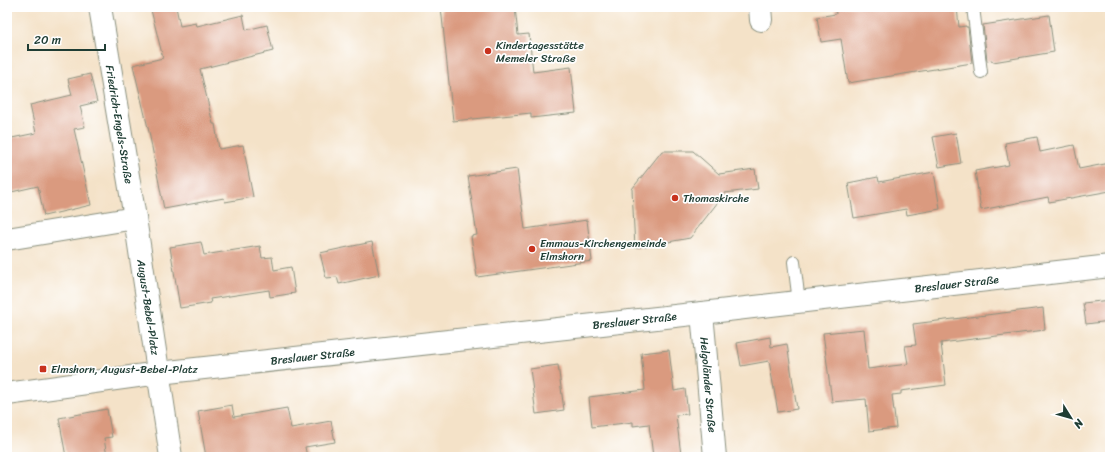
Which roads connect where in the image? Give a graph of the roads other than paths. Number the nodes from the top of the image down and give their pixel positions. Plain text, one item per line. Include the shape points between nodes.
1 (100, 7) edge
2 (973, 7) edge
3 (981, 72) dead end
4 (135, 218) junction
5 (7, 239) edge
6 (794, 262) dead end
7 (1110, 266) edge
8 (799, 302) junction
9 (702, 313) junction
10 (159, 373) junction
11 (7, 394) edge
12 (171, 457) edge
13 (715, 457) edge

1 - 4 street, Friedrich-Engels-Straße
2 - 3 lane
4 - 5 street
4 - 10 street, August-Bebel-Platz
6 - 8 lane
7 - 8 street, Breslauer Straße
8 - 9 street, Breslauer Straße
9 - 10 street, Breslauer Straße
9 - 13 street, Helgoländer Straße
10 - 11 street
10 - 12 street

